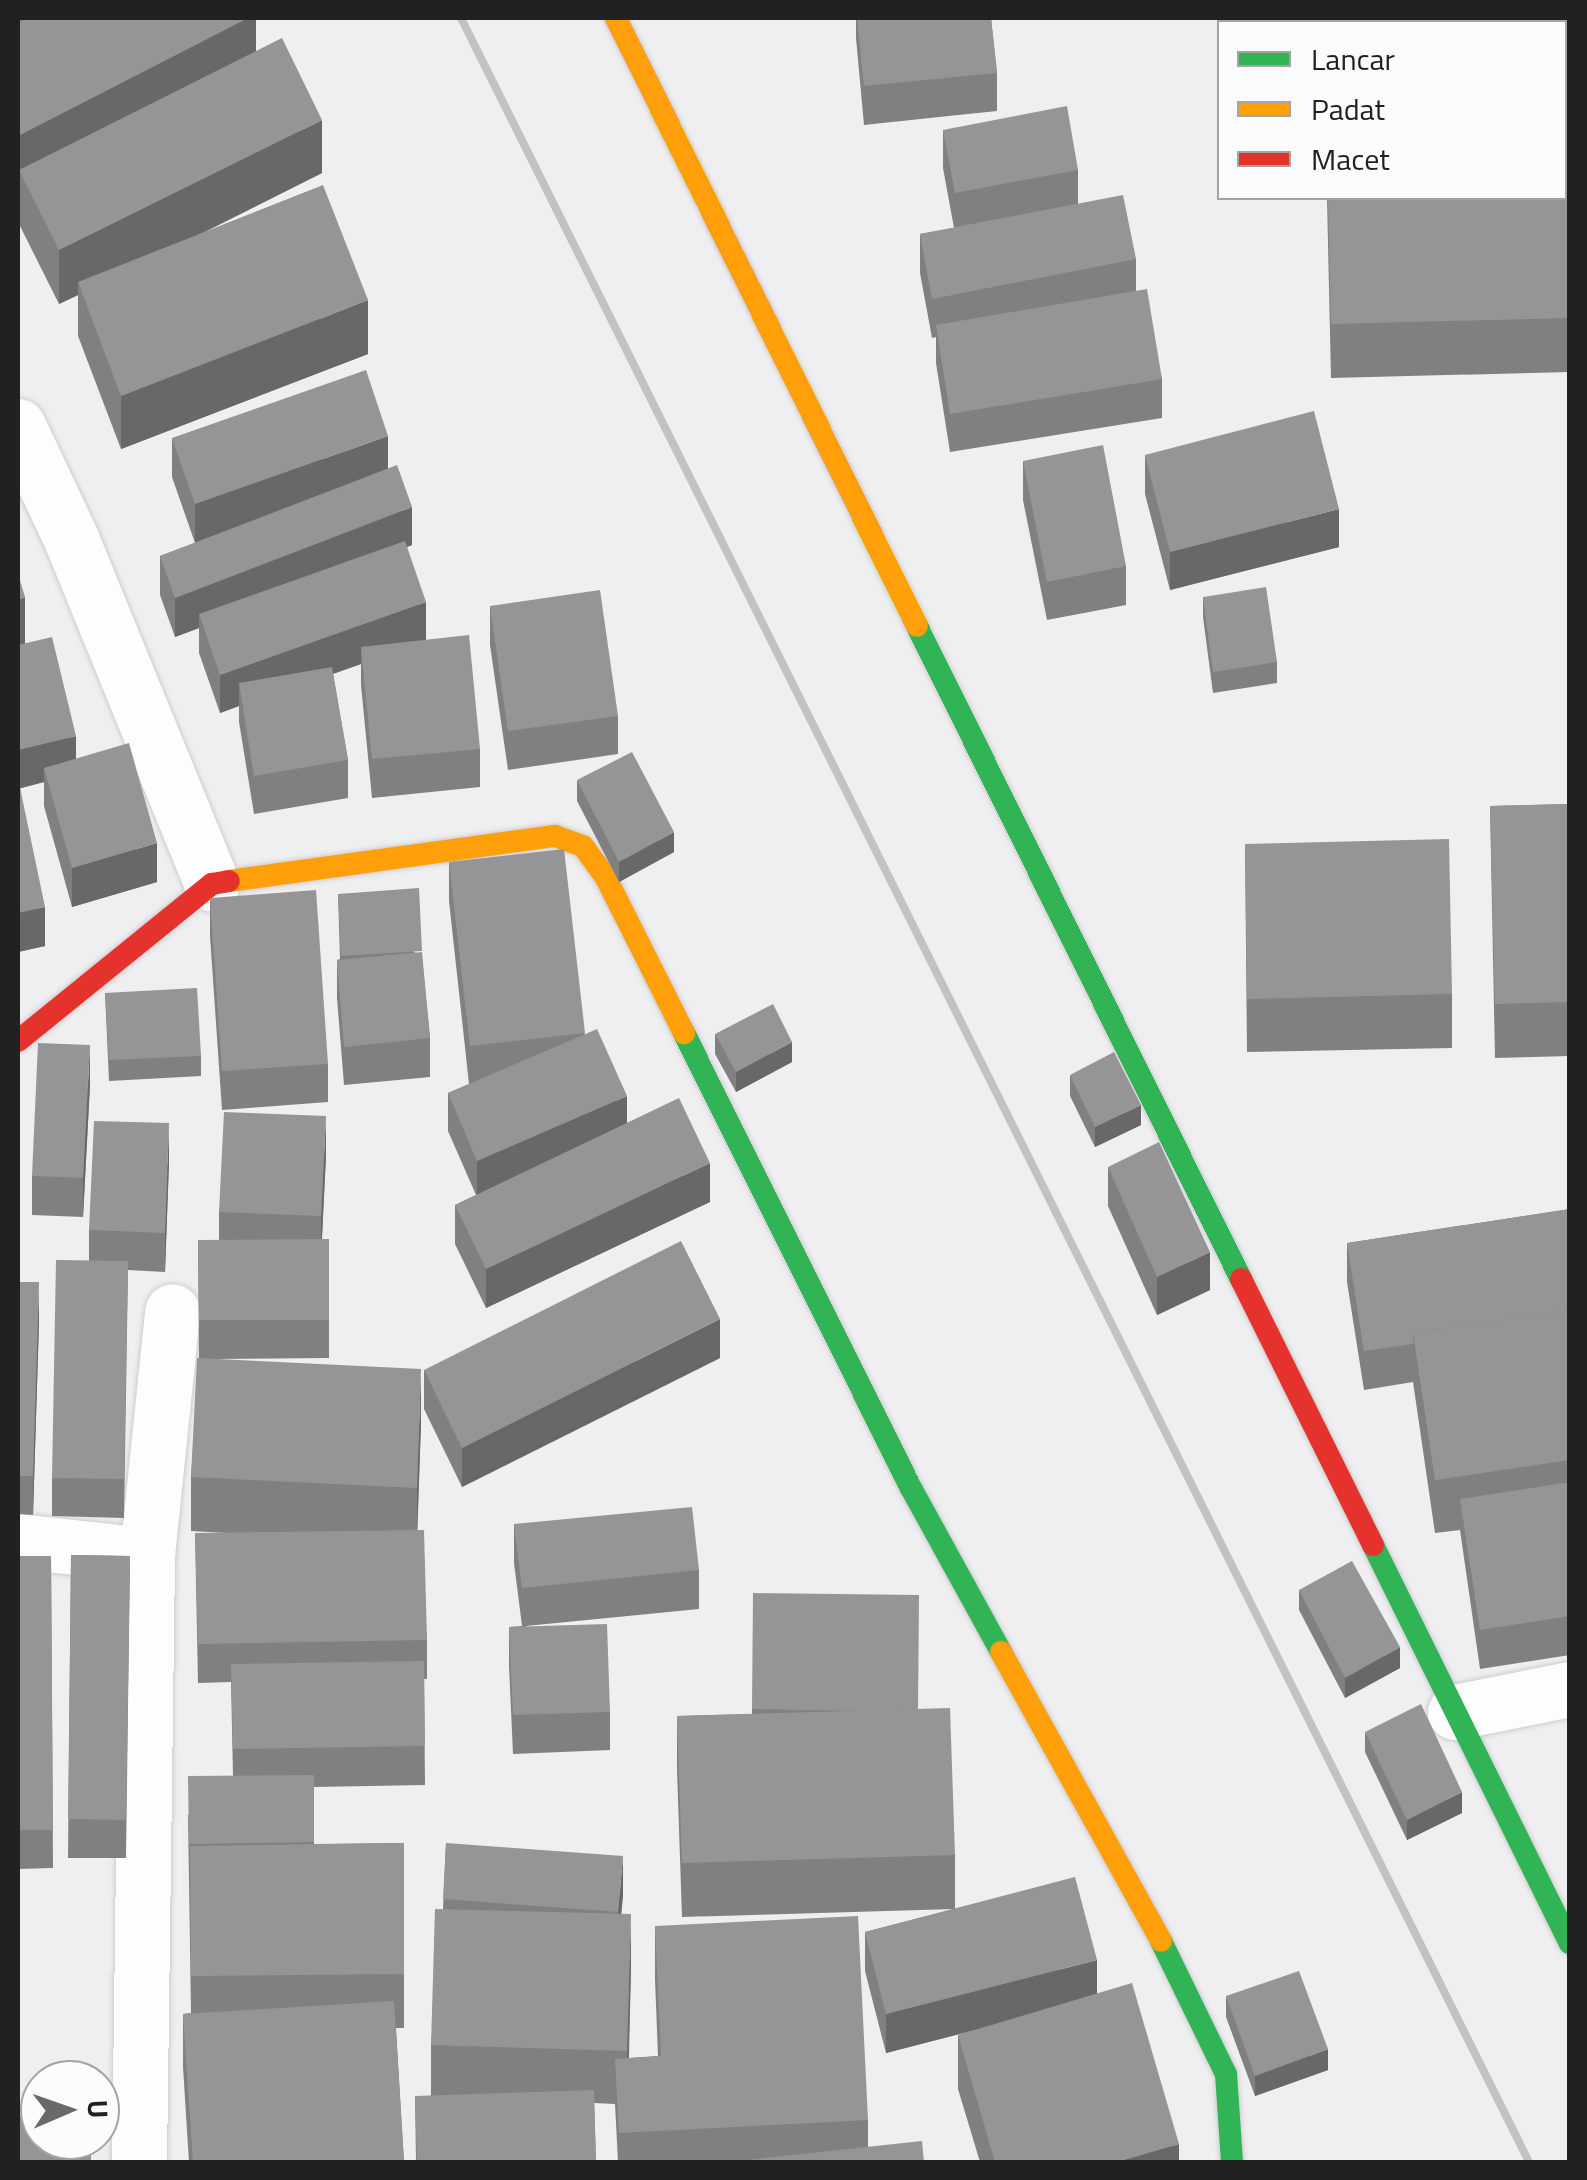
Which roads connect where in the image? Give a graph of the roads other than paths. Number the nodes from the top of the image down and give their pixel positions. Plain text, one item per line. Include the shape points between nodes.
1 (616, 18) edge
2 (18, 426) edge
3 (212, 884) junction
4 (18, 1041) edge
5 (172, 1311) dead end
6 (18, 1541) edge
7 (147, 1556) junction
8 (1570, 1689) edge
9 (1455, 1712) junction
10 (1570, 1943) edge
11 (139, 2162) edge
12 (1232, 2162) edge

1 - 9 street
2 - 3 street via 72,540
3 - 4 street
3 - 12 street via 512,838 555,836 584,846 605,876 911,1488 1208,2026 1226,2074
5 - 7 street
6 - 7 street
7 - 11 street
8 - 9 street
9 - 10 street

